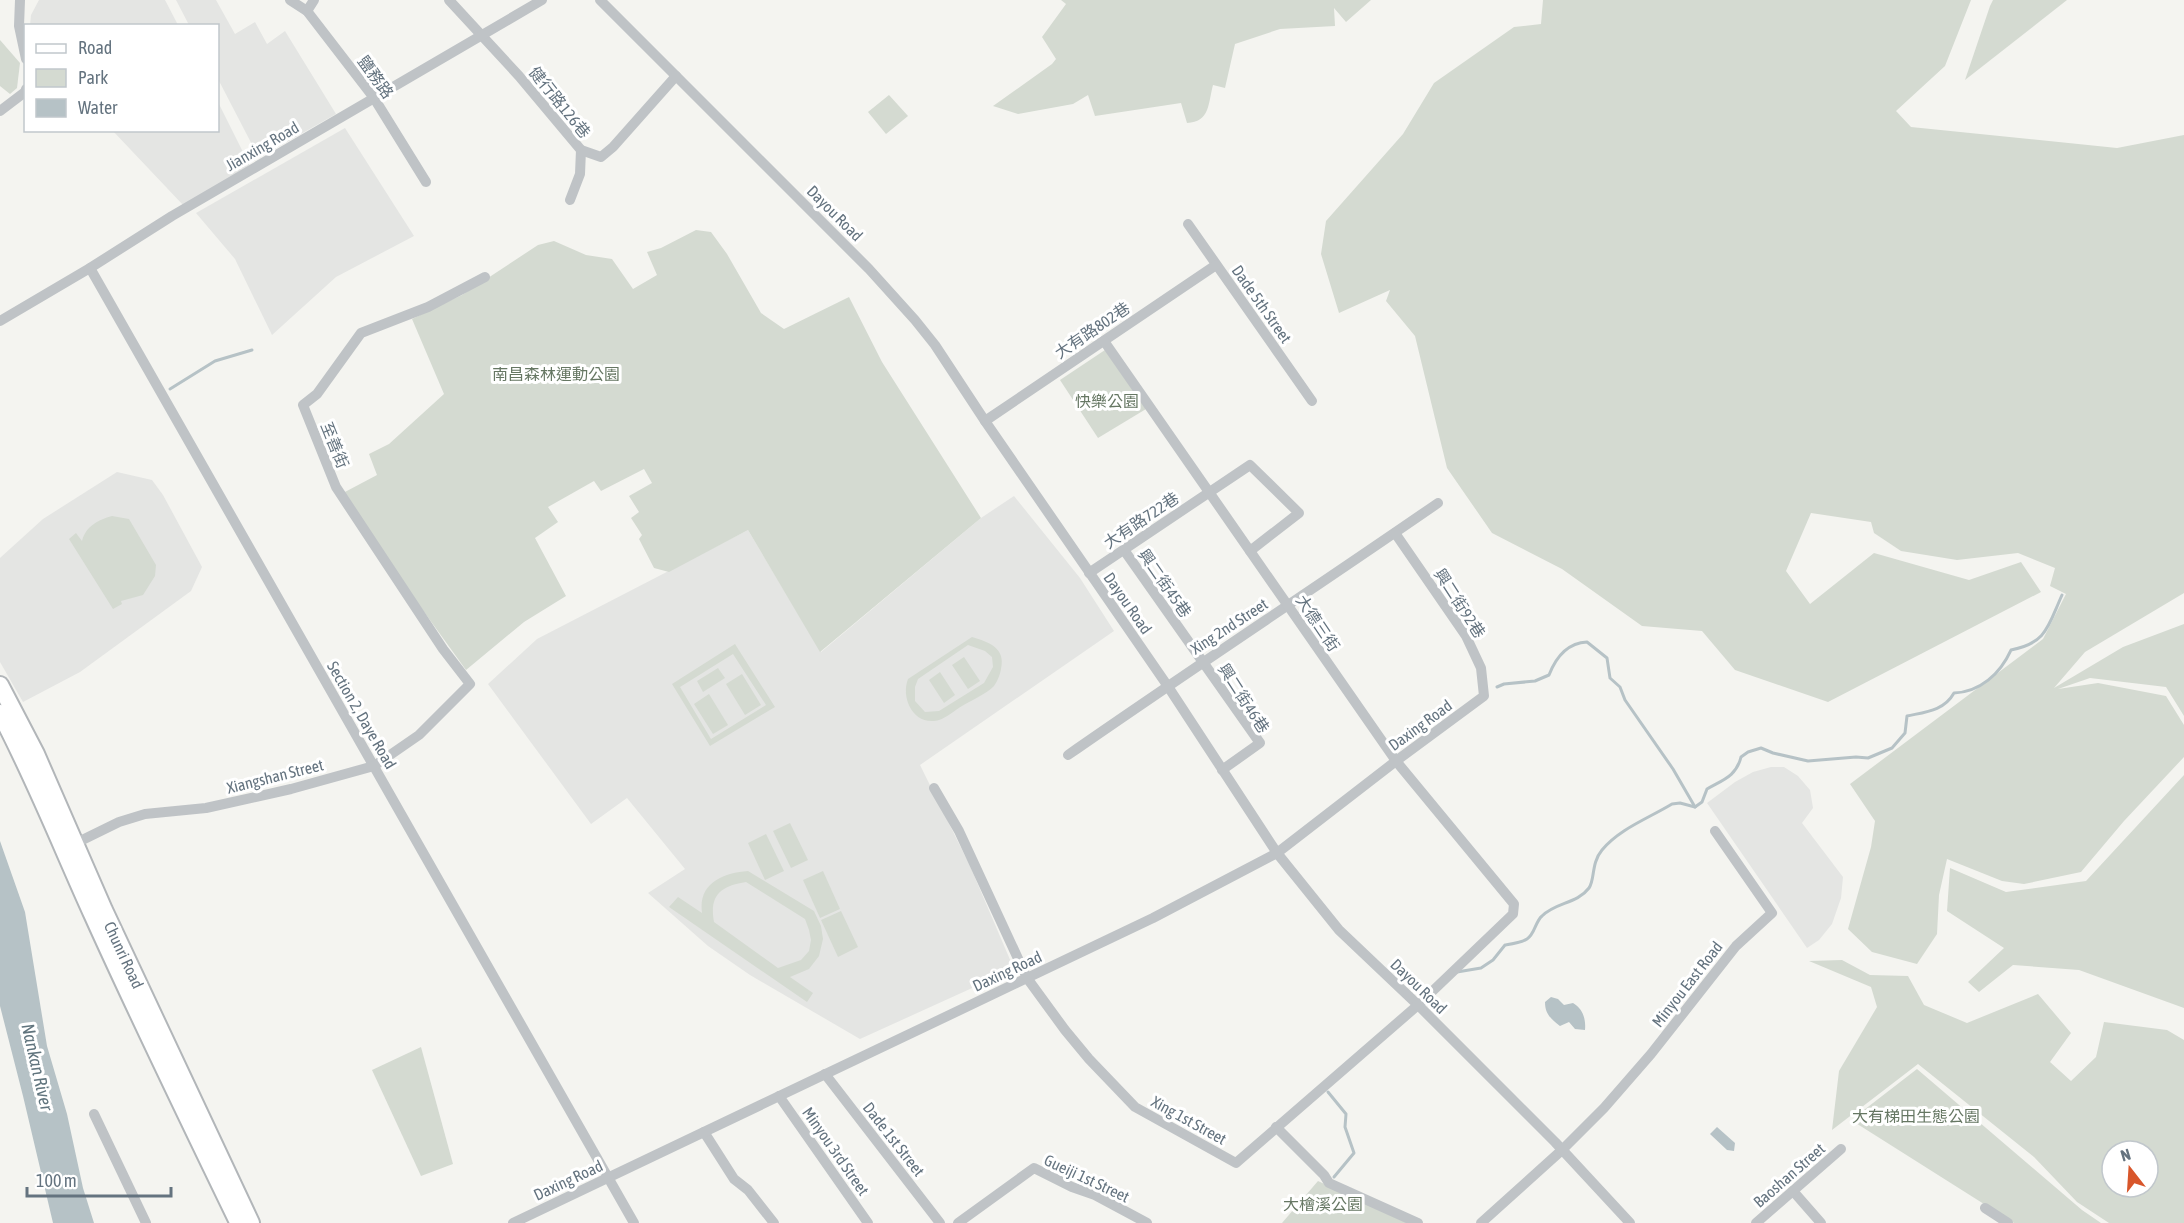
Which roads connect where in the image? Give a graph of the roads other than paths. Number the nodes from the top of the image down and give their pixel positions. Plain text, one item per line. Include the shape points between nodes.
1 (20, 0) edge
2 (290, 0) edge
3 (314, 0) edge
4 (449, 0) edge
5 (542, 0) edge
6 (600, 0) edge
7 (307, 11) junction
8 (481, 36) junction
9 (24, 49) edge
10 (676, 76) junction
11 (24, 93) edge
12 (374, 98) junction
13 (0, 111) edge
14 (581, 150) junction
15 (426, 182) dead end
16 (570, 200) dead end
17 (1188, 224) dead end
18 (1216, 265) junction
19 (90, 268) junction
20 (485, 277) dead end
21 (0, 321) edge
22 (1104, 341) junction
23 (1312, 401) dead end
24 (985, 421) junction
25 (1210, 492) junction
26 (1438, 503) dead end
27 (1395, 533) junction
28 (1124, 550) junction
29 (1250, 551) junction
30 (1089, 573) junction
31 (1289, 606) junction
32 (1202, 661) junction
33 (470, 684) joint
34 (0, 685) edge
35 (1167, 685) junction
36 (1484, 696) joint
37 (0, 713) edge
38 (1068, 755) dead end
39 (1396, 761) junction
40 (374, 766) junction
41 (1222, 770) junction
42 (934, 788) dead end
43 (1715, 831) dead end
44 (69, 846) junction
45 (1277, 853) junction
46 (1513, 914) joint
47 (1027, 978) junction
48 (1418, 1005) junction
49 (825, 1074) junction
50 (779, 1096) junction
51 (94, 1114) dead end
52 (1276, 1127) junction
53 (704, 1132) junction
54 (1841, 1149) dead end
55 (1563, 1150) junction
56 (608, 1178) junction
57 (1793, 1191) junction
58 (1985, 1208) dead end
59 (535, 1218) edge
60 (146, 1223) edge
61 (238, 1223) edge
62 (251, 1223) edge
63 (513, 1223) edge
64 (634, 1223) edge
65 (774, 1223) edge
66 (868, 1223) edge
67 (940, 1223) edge
68 (958, 1223) edge
69 (1146, 1223) edge
70 (1418, 1223) edge
71 (1481, 1223) edge
72 (1630, 1223) edge
73 (1756, 1223) edge
74 (1821, 1223) edge
75 (2008, 1223) edge

1 - 9 street via 19,26
2 - 7 street, 鹽務路
3 - 7 street
4 - 8 street, 健行路126巷
5 - 8 street, Jianxing Road
6 - 10 street, Dayou Road
7 - 12 street, 鹽務路
8 - 12 street, Jianxing Road
8 - 14 street, 健行路126巷
10 - 14 street via 601,157
10 - 24 street, Dayou Road via 900,303 935,345
11 - 13 street
12 - 15 street, 鹽務路
12 - 19 street, Jianxing Road
14 - 16 street, 健行路126巷 via 580,174
17 - 18 street, Dade 5th Street
18 - 22 street, 大有路802巷
18 - 23 street, Dade 5th Street
19 - 21 street, Jianxing Road
19 - 40 street, Section 2, Daye Road
20 - 33 street, 至善街 via 428,307 361,333 317,393 303,405 336,487
22 - 24 street, 大有路802巷
22 - 25 street, 大德三街
24 - 30 street, Dayou Road
25 - 28 street, 大有路722巷
25 - 29 street, 大德三街
25 - 29 street, 大有路722巷 via 1250,465 1299,513
26 - 27 street, Xing 2nd Street
27 - 31 street, Xing 2nd Street
27 - 36 street, 興二街92巷 via 1466,636 1480,668
28 - 30 street, 大有路722巷
28 - 32 street, 興二街45巷
29 - 31 street, 大德三街
30 - 35 street, Dayou Road
31 - 32 street, Xing 2nd Street
31 - 39 street, 大德三街
32 - 35 street, Xing 2nd Street
32 - 41 street, 興二街46巷 via 1260,743
33 - 40 street, Xiangshan Street via 418,735
34 - 44 main road, Chunri Road via 36,754
35 - 38 street, Xing 2nd Street
35 - 41 street, Dayou Road
36 - 39 street, Daxing Road
37 - 44 main road, Chunri Road
39 - 45 street, Daxing Road
39 - 46 street, 大德三街 via 1514,904
40 - 44 street, Xiangshan Street via 206,808 145,814
40 - 56 street, Section 2, Daye Road
41 - 45 street, Dayou Road
42 - 47 street, Xing 1st Street via 959,831
43 - 55 street, Minyou East Road via 1772,913 1736,946 1652,1054
44 - 61 main road, Chunri Road via 170,1082
44 - 62 main road, Chunri Road via 109,921
45 - 47 street, Daxing Road
45 - 48 street, Dayou Road via 1339,930
46 - 48 street, Xing 1st Street
47 - 49 street, Daxing Road
47 - 52 street, Xing 1st Street via 1083,1052 1135,1107 1236,1163
48 - 52 street, Xing 1st Street
48 - 55 street, Dayou Road
49 - 50 street, Daxing Road
49 - 67 street, Dade 1st Street
50 - 53 street, Daxing Road
50 - 66 street, Minyou 3rd Street
51 - 60 street
52 - 70 street via 1329,1183
53 - 56 street, Daxing Road
53 - 65 street via 734,1179
54 - 57 street, Baoshan Street
55 - 71 street
55 - 72 street, Dayou Road
56 - 59 street, Daxing Road
56 - 64 street, Section 2, Daye Road
57 - 73 street, Baoshan Street
57 - 74 street
58 - 75 street
59 - 63 street, Daxing Road
68 - 69 street, Gueiji 1st Street via 1034,1168

